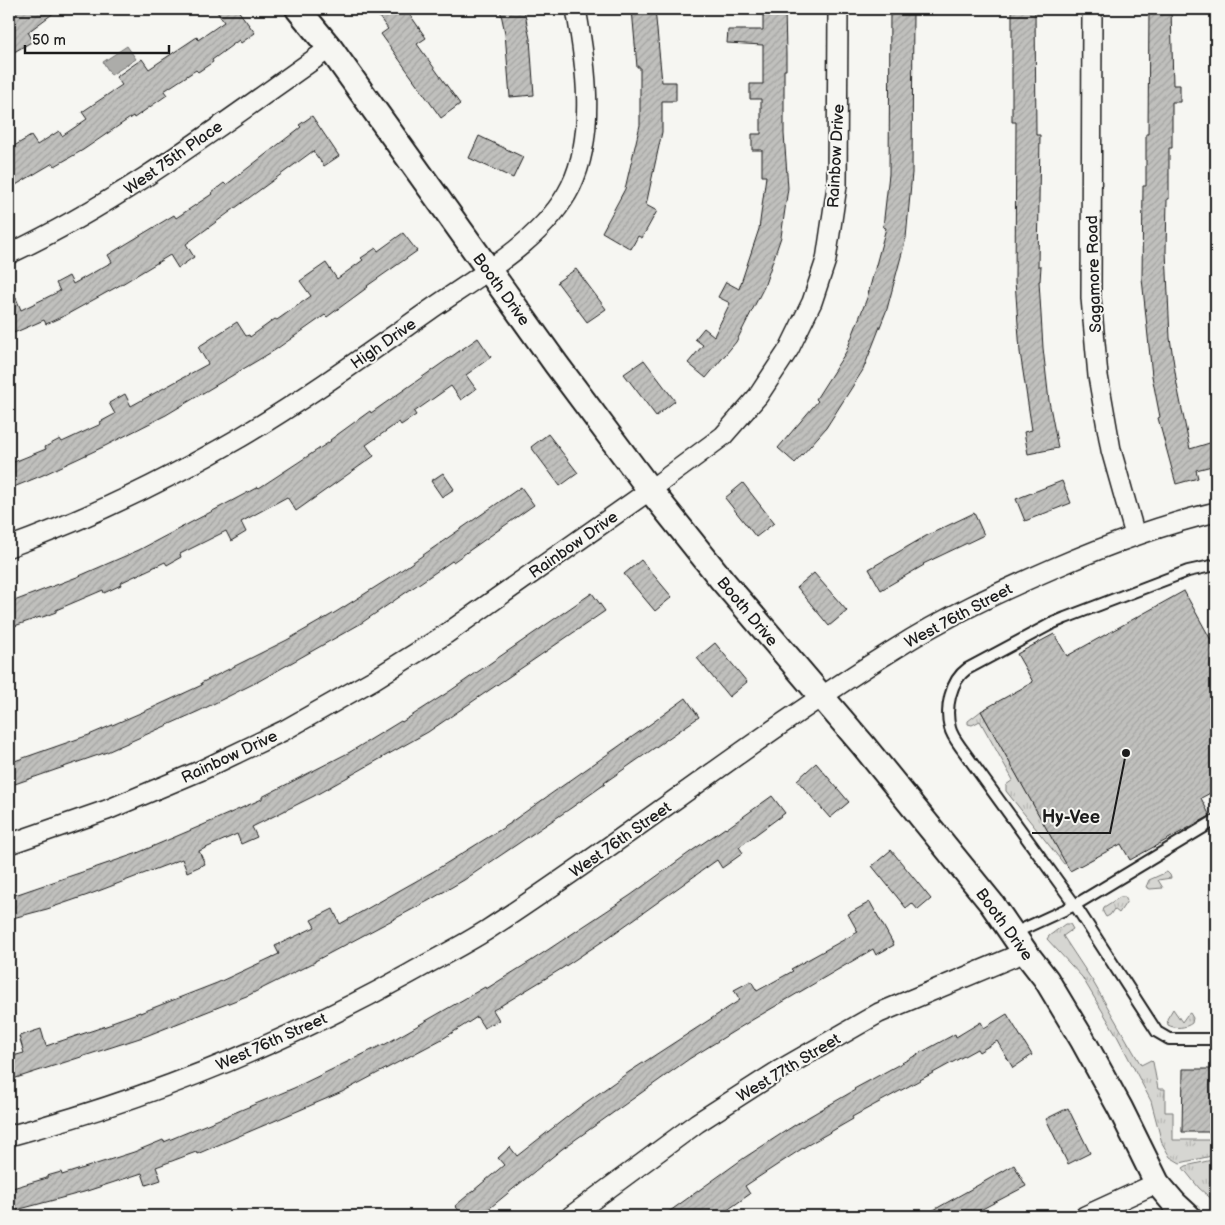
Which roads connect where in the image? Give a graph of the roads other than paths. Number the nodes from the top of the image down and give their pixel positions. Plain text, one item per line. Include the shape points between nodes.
1 (298, 9) edge
2 (576, 9) edge
3 (838, 9) edge
4 (1092, 9) edge
5 (330, 48) junction
6 (9, 254) edge
7 (488, 270) junction
8 (650, 490) junction
9 (1216, 512) edge
10 (1135, 535) junction
11 (9, 547) edge
12 (1216, 565) edge
13 (821, 697) junction
14 (1216, 820) edge
15 (9, 844) edge
16 (1076, 905) junction
17 (1018, 943) junction
18 (1216, 1039) edge
19 (9, 1136) edge
20 (1157, 1182) junction
21 (571, 1216) edge
22 (1085, 1216) edge
23 (1188, 1216) edge

1 - 5 street, Booth Drive
2 - 7 street, High Drive via 587,88 579,166 560,206 546,223
3 - 8 street, Rainbow Drive via 837,186 826,260 812,302 789,349 758,396 723,436
4 - 10 street, Sagamore Road via 1092,308 1098,376 1112,450
5 - 6 street, West 75th Place via 121,194 50,235
5 - 7 street, Booth Drive
7 - 8 street, Booth Drive
7 - 11 street, High Drive via 242,436 105,508
8 - 13 street, Booth Drive
8 - 15 street, Rainbow Drive via 446,634 374,680 202,770 107,810
9 - 10 street, West 76th Street
10 - 13 street, West 76th Street via 957,613 896,647
12 - 16 lane via 1188,571 1051,624 967,669 952,687 949,725 955,738
13 - 17 street, Booth Drive via 974,881
13 - 19 street, West 76th Street via 492,927 365,998 265,1046 171,1084 88,1114
14 - 16 lane
16 - 17 lane
16 - 18 lane via 1161,1036 1169,1039
17 - 20 street, Booth Drive via 1046,979 1082,1039
17 - 21 street, West 77th Street via 879,1013 778,1071 697,1123
20 - 22 street
20 - 23 street, Booth Drive

